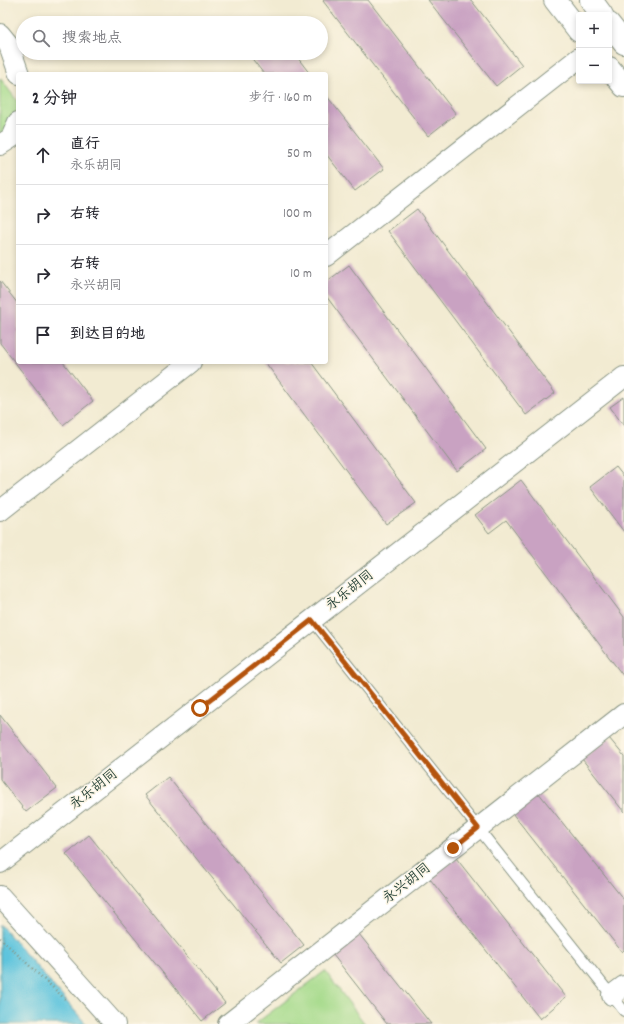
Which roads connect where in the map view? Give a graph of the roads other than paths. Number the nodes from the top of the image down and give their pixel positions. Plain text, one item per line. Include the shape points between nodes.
1 (555, 0) edge
2 (591, 0) edge
3 (576, 27) edge
4 (614, 28) edge
5 (0, 34) edge
6 (576, 60) edge
7 (18, 72) edge
8 (612, 72) edge
9 (624, 86) edge
10 (16, 127) edge
11 (0, 145) edge
12 (328, 254) edge
13 (188, 364) edge
14 (624, 377) edge
15 (0, 511) edge
16 (312, 620) junction
17 (624, 714) edge
18 (478, 828) junction
19 (0, 863) edge
20 (0, 896) edge
21 (618, 990) edge
22 (624, 1011) edge
23 (115, 1024) edge
24 (228, 1024) edge

1 - 3 main road
2 - 4 main road
5 - 7 street via 9,45
6 - 12 street
8 - 9 main road
10 - 11 street via 11,138
13 - 15 street
14 - 16 street, 永乐胡同
16 - 18 lane
16 - 19 street, 永乐胡同
17 - 18 street, 永兴胡同
18 - 21 lane
18 - 24 street, 永兴胡同
20 - 23 street
21 - 22 lane

